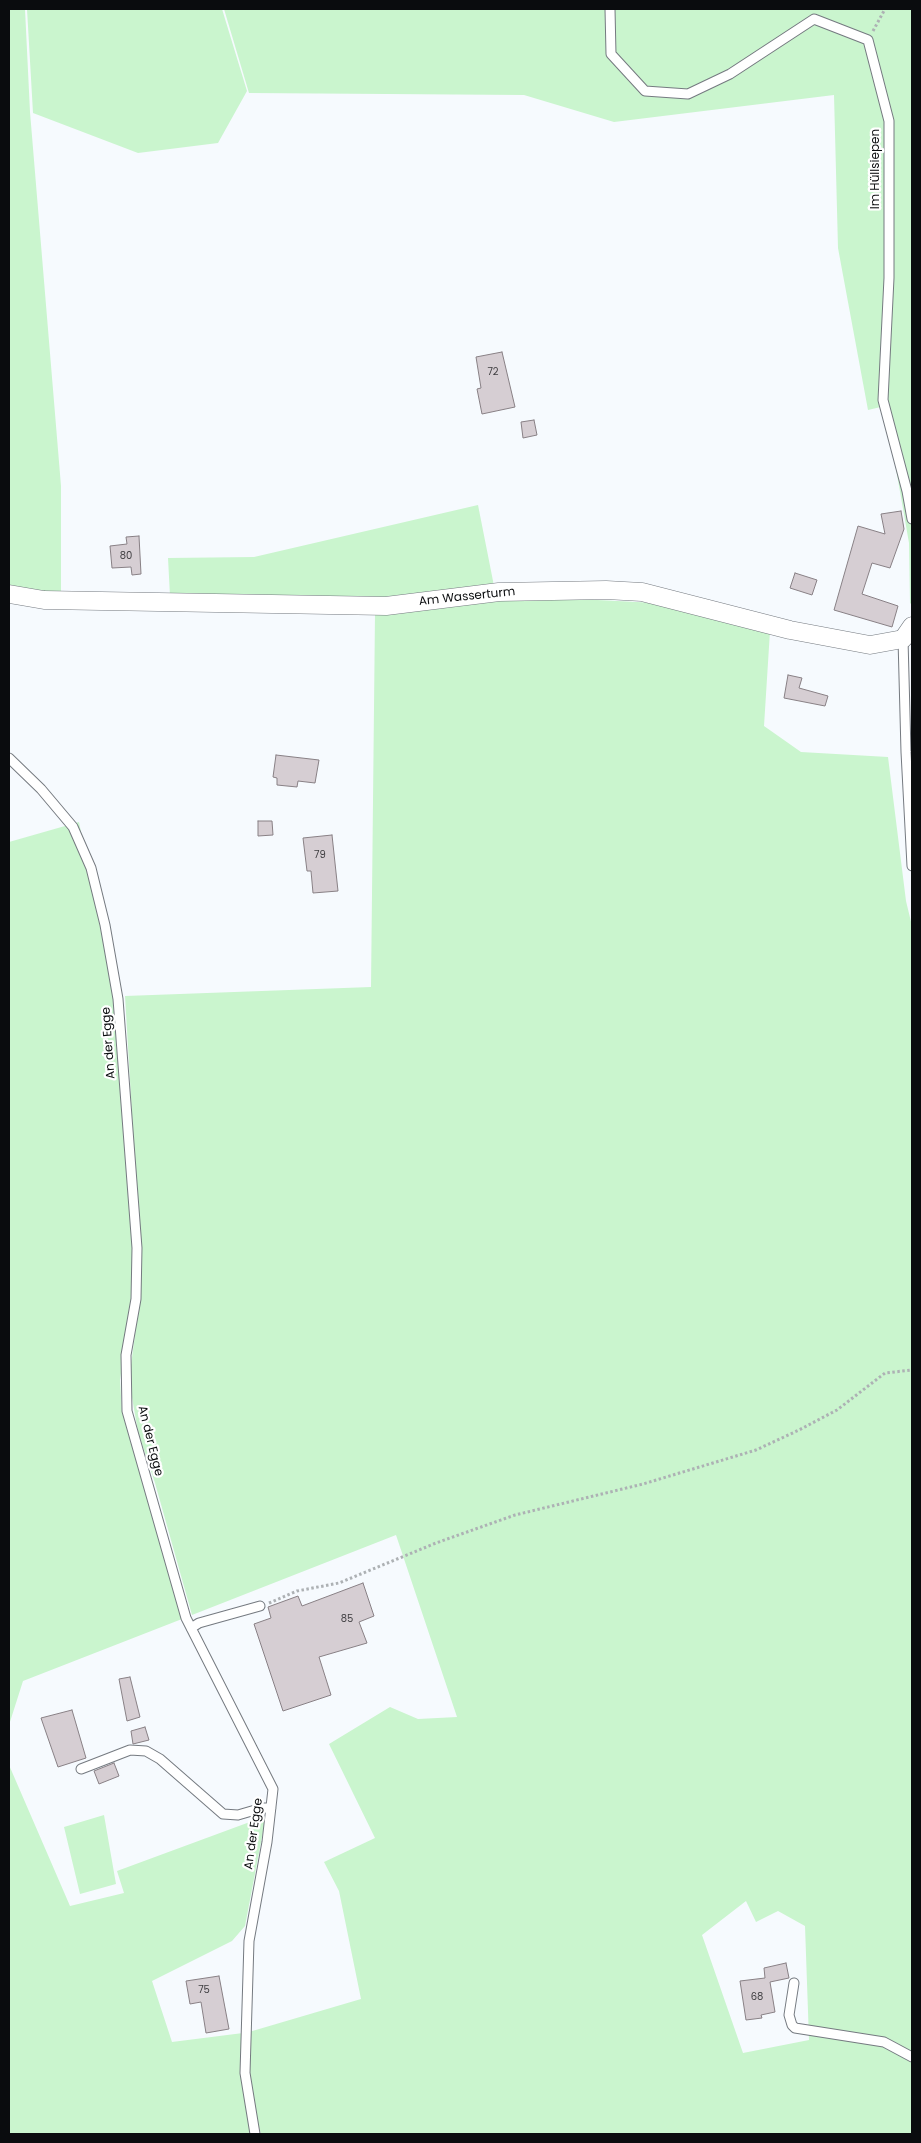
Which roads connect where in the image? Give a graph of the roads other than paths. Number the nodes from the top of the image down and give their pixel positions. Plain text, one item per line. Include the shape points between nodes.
1 (610, 9) edge
2 (912, 519) edge
3 (9, 594) edge
4 (908, 633) edge
5 (9, 758) edge
6 (912, 866) edge
7 (260, 1606) road end
8 (191, 1628) junction
9 (81, 1769) dead end
10 (271, 1808) junction
11 (794, 1983) dead end
12 (912, 2057) edge
13 (255, 2134) edge

1 - 2 lane, Im Hüllsiepen via 611,54 644,90 688,94 730,74 814,20 868,40 889,121 889,278 883,400
3 - 4 street, Am Wasserturm via 44,600 386,606 499,592 606,590 642,592 790,630 870,645
4 - 6 lane via 906,752
5 - 8 lane, An der Egge via 41,788 73,826 91,868 105,925 118,999 137,1248 136,1299 126,1355 128,1412
7 - 8 lane
8 - 10 lane, An der Egge via 273,1789
9 - 10 lane via 130,1750 146,1751 160,1759 223,1814 238,1815
10 - 13 lane, An der Egge via 250,1941 245,2072
11 - 12 lane via 789,2015 795,2028 884,2042

